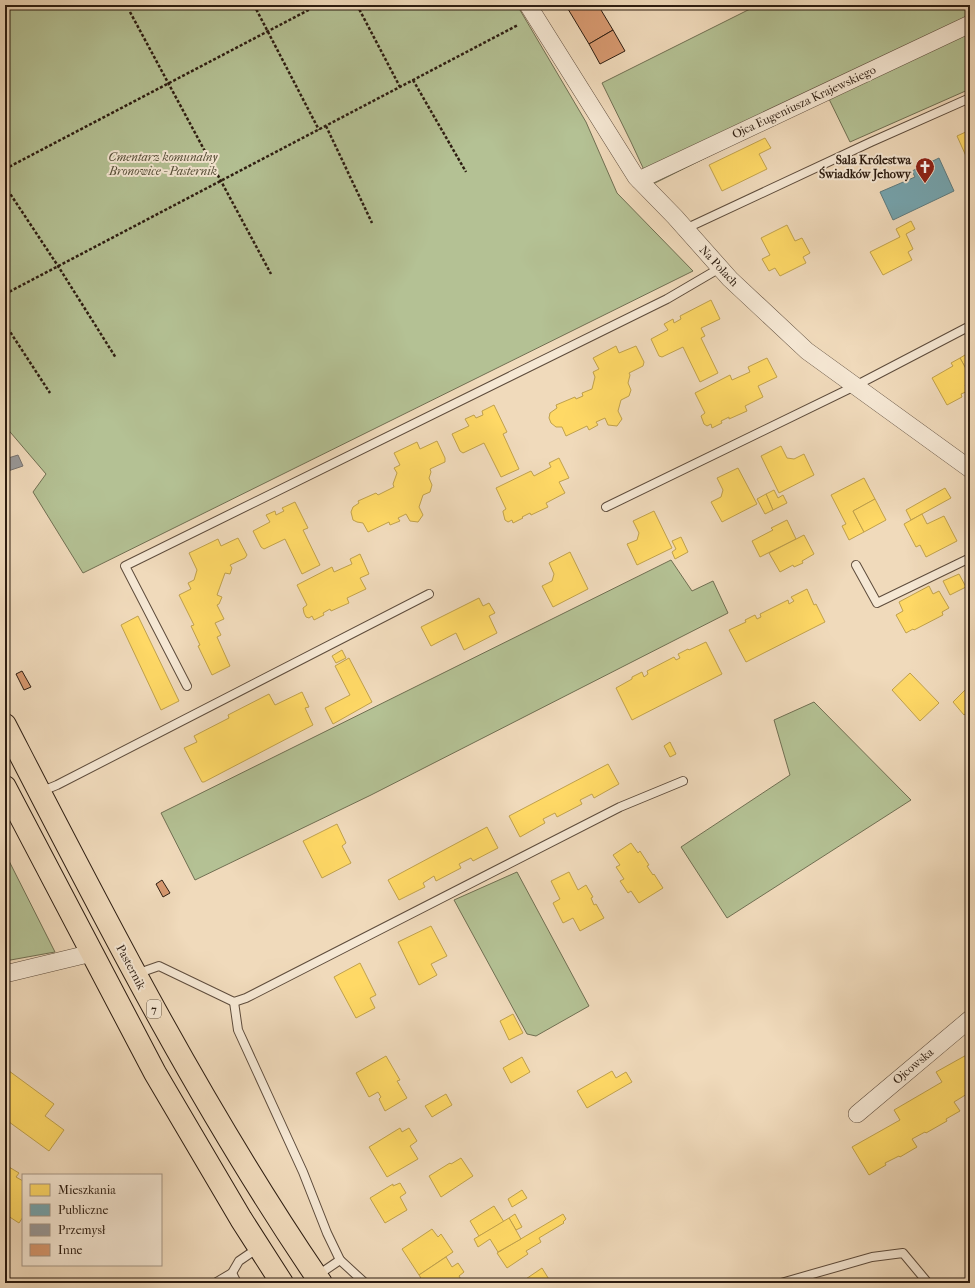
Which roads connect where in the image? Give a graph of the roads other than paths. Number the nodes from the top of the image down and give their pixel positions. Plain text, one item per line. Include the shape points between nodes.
1 (532, 11) edge
2 (970, 24) edge
3 (970, 98) edge
4 (639, 180) junction
5 (685, 229) junction
6 (720, 268) junction
7 (970, 326) edge
8 (856, 386) junction
9 (970, 469) edge
10 (606, 507) dead end
11 (970, 558) edge
12 (856, 565) dead end
13 (429, 594) dead end
14 (187, 686) dead end
15 (5, 725) edge
16 (682, 781) dead end
17 (5, 788) edge
18 (40, 793) junction
19 (92, 953) junction
20 (5, 974) edge
21 (135, 975) junction
22 (234, 1002) junction
23 (970, 1020) edge
24 (857, 1114) dead end
25 (259, 1247) junction
26 (340, 1260) junction
27 (232, 1273) junction
28 (318, 1280) edge
29 (215, 1283) edge
30 (237, 1283) edge
31 (282, 1283) edge
32 (365, 1283) edge
33 (781, 1283) edge
34 (928, 1283) edge

1 - 4 street, Na Polach
2 - 4 street, Ojca Eugeniusza Krajewskiego
3 - 5 lane
4 - 5 street, Na Polach
5 - 6 street, Na Polach
6 - 8 street, Na Polach via 807,351
6 - 14 lane via 667,299 125,566
7 - 8 lane
8 - 9 street, Na Polach
8 - 10 lane
11 - 12 lane via 877,603
13 - 18 lane
15 - 18 main road, Pasternik / 7
16 - 22 lane via 620,807
17 - 19 main road
18 - 21 main road, Pasternik / 7
19 - 20 street
19 - 25 main road via 155,1073
21 - 22 lane via 160,966
21 - 28 main road, Pasternik / 7 via 214,1116
22 - 26 lane via 238,1030
23 - 24 street, Ojcowska
25 - 27 lane via 239,1261
25 - 31 main road
26 - 28 lane
26 - 32 lane
27 - 29 lane
27 - 30 lane
33 - 34 lane via 872,1257 903,1253

